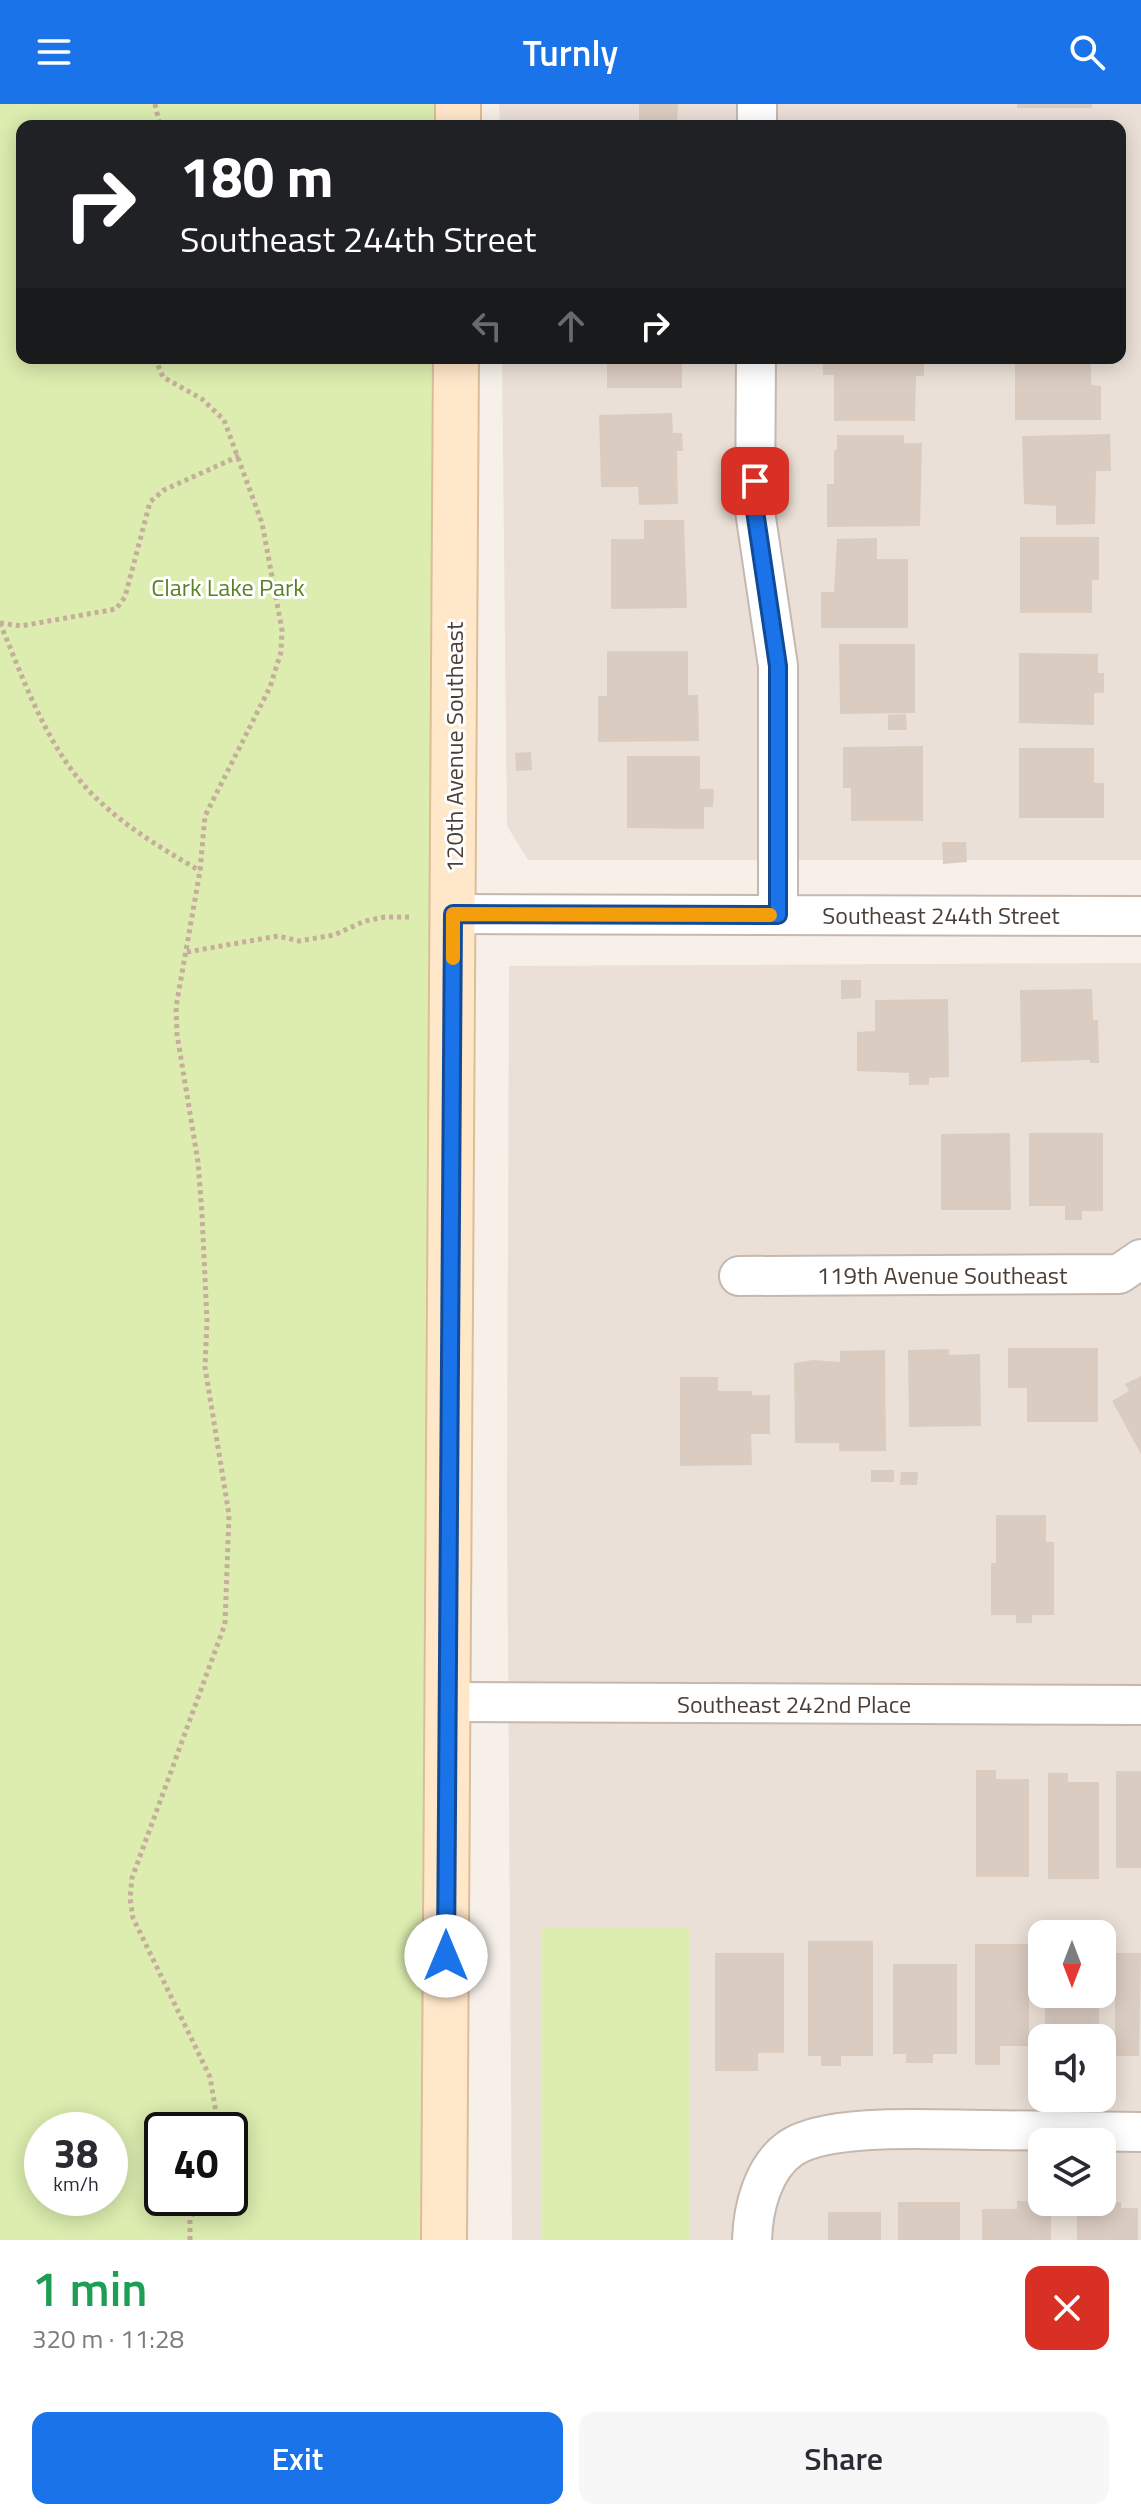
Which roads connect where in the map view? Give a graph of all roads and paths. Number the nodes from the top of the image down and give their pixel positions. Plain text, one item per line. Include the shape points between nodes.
1 (158, 364) edge
2 (456, 364) edge
3 (756, 364) edge
4 (239, 456) junction
5 (0, 623) edge
6 (200, 871) junction
7 (778, 915) junction
8 (433, 916) junction
9 (1141, 916) edge
10 (187, 952) junction
11 (1141, 1259) edge
12 (739, 1276) dead end
13 (447, 1702) junction
14 (1141, 1705) edge
15 (216, 2112) edge
16 (1141, 2132) edge
17 (192, 2216) edge
18 (190, 2240) edge
19 (444, 2240) edge
20 (752, 2240) edge

1 - 4 path via 163,377 202,399 224,420
2 - 8 street, 120th Avenue Southeast
3 - 7 street via 755,511 778,666
4 - 5 path via 164,490 150,502 125,597 116,609 21,626
4 - 6 path via 262,523 282,630 281,652 270,687 205,816
5 - 6 path via 62,756 94,796 144,838
6 - 10 path
7 - 8 street, Southeast 244th Street
7 - 9 street, Southeast 244th Street
8 - 10 path via 385,917 334,935 299,941 278,936
8 - 13 street, 120th Avenue Southeast
10 - 15 path via 176,1007 177,1034 198,1162 205,1367 229,1515 228,1584 225,1624 132,1878 130,1898 133,1918 210,2077
11 - 12 street, 119th Avenue Southeast via 1119,1274
13 - 14 street, Southeast 242nd Place
13 - 19 street, 120th Avenue Southeast
16 - 20 street via 898,2129 808,2139 778,2159 764,2182
17 - 18 path

